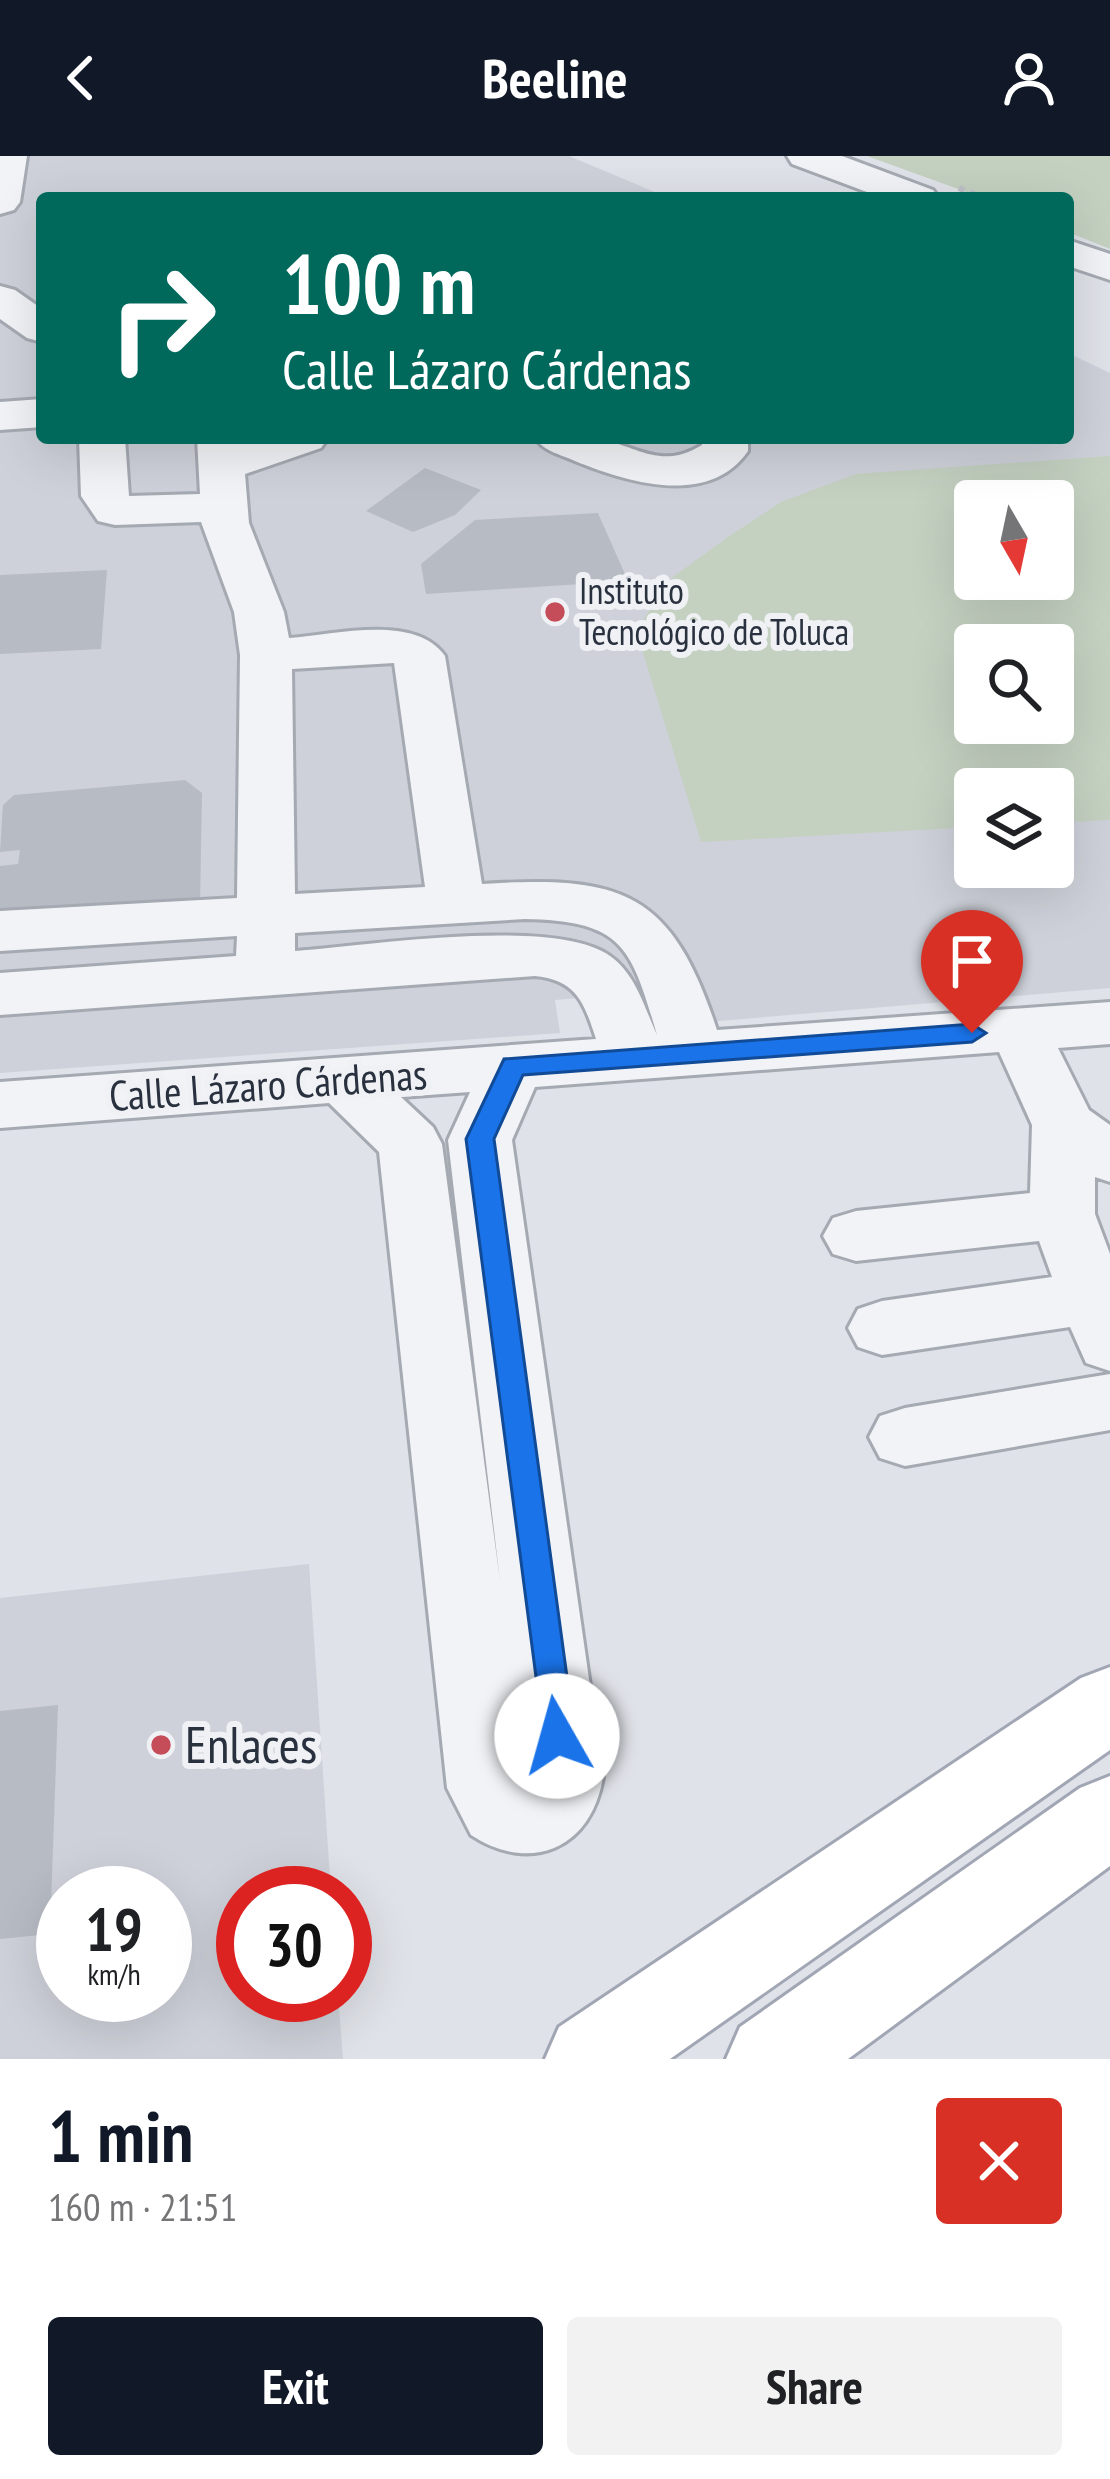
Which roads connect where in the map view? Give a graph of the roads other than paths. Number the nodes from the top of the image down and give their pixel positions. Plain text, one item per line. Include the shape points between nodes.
1 (8, 156) edge
2 (806, 156) edge
3 (903, 192) edge
4 (0, 202) edge
5 (1074, 254) edge
6 (1110, 268) edge
7 (0, 299) edge
8 (36, 325) edge
9 (36, 413) edge
10 (0, 416) edge
11 (102, 444) edge
12 (290, 444) edge
13 (574, 444) edge
14 (725, 444) edge
15 (221, 471) edge
16 (266, 655) junction
17 (456, 904) junction
18 (0, 932) edge
19 (267, 945) junction
20 (0, 994) edge
21 (1110, 1023) edge
22 (1019, 1030) junction
23 (693, 1052) junction
24 (633, 1057) junction
25 (513, 1066) junction
26 (343, 1079) junction
27 (0, 1105) edge
28 (1087, 1142) edge
29 (1062, 1214) junction
30 (856, 1236) dead end
31 (1100, 1321) edge
32 (882, 1328) dead end
33 (1110, 1402) edge
34 (905, 1437) dead end
35 (526, 1486) junction
36 (451, 1492) junction
37 (1110, 1704) edge
38 (1110, 1816) edge
39 (591, 2059) edge
40 (772, 2059) edge

1 - 4 street
2 - 3 street
5 - 6 street
7 - 8 street
9 - 10 street
11 - 15 street via 105,496 116,511
12 - 15 street
13 - 14 street via 676,475
15 - 16 street
16 - 17 street via 403,646 419,656
16 - 19 street
17 - 19 street
17 - 23 street via 555,899 610,907 657,949
18 - 19 street
19 - 20 street
19 - 24 street via 562,956 606,983
21 - 22 street, Calle Lázaro Cárdenas
22 - 23 street, Calle Lázaro Cárdenas
22 - 28 street
23 - 24 street, Calle Lázaro Cárdenas
24 - 25 street, Calle Lázaro Cárdenas
25 - 26 street, Calle Lázaro Cárdenas
25 - 35 street via 480,1139
26 - 27 street, Calle Lázaro Cárdenas
26 - 36 street via 410,1144
28 - 29 street
29 - 30 street
29 - 31 street
31 - 32 street
33 - 34 street
35 - 36 street
35 - 36 street via 563,1791 532,1817 497,1809 487,1788
37 - 39 main road
38 - 40 main road

